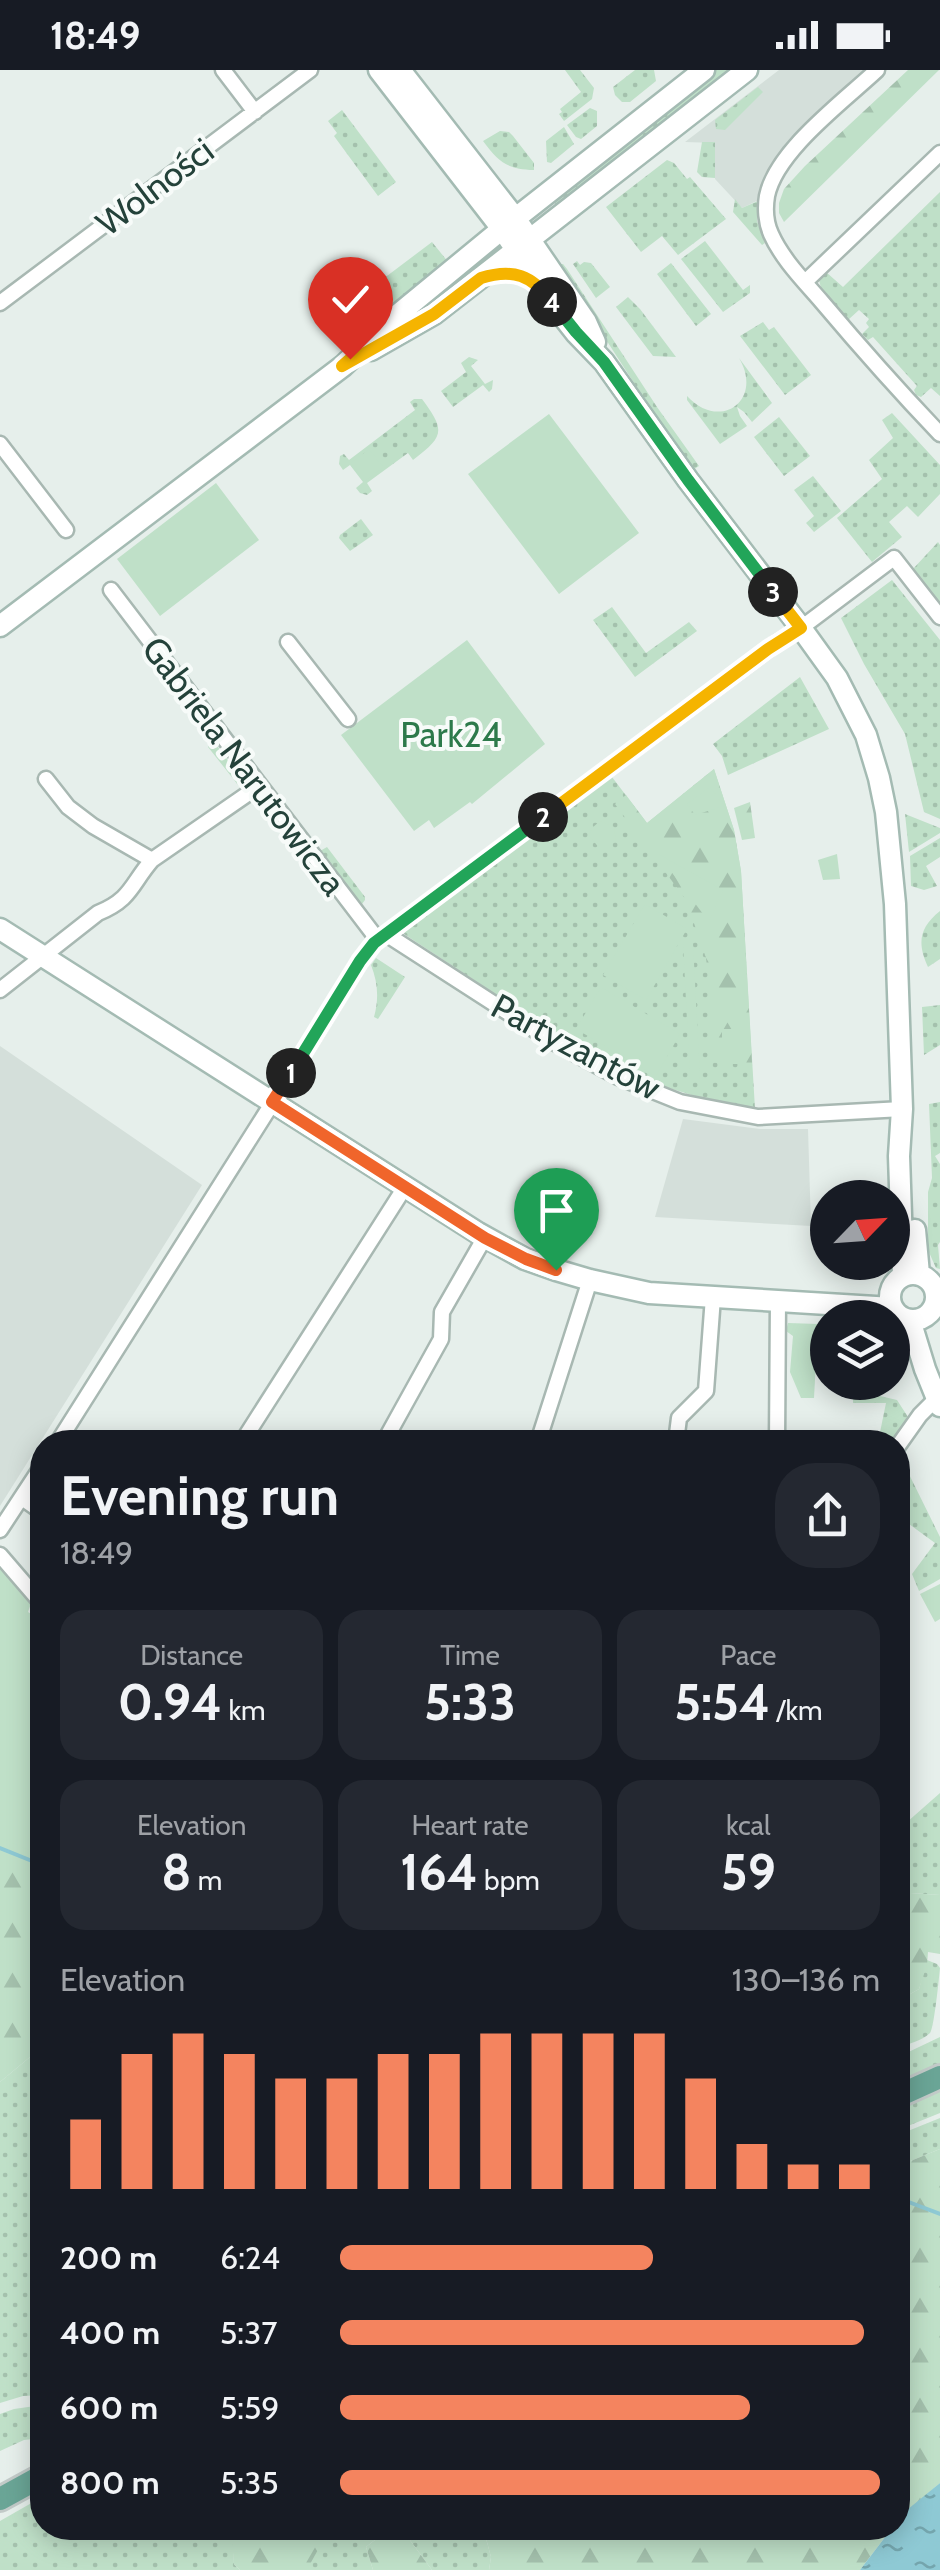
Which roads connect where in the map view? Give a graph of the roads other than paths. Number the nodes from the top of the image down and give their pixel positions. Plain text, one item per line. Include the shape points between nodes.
1 (223, 70) edge
2 (310, 70) edge
3 (379, 70) edge
4 (400, 70) edge
5 (704, 70) edge
6 (747, 70) edge
7 (877, 70) edge
8 (255, 112) junction
9 (940, 153) edge
10 (454, 166) junction
11 (484, 180) junction
12 (550, 190) junction
13 (558, 216) junction
14 (508, 224) junction
15 (523, 245) junction
16 (472, 254) junction
17 (481, 278) junction
18 (804, 282) junction
19 (552, 288) junction
20 (0, 303) edge
21 (342, 366) junction
22 (940, 434) edge
23 (0, 444) edge
24 (66, 530) dead end
25 (111, 590) dead end
26 (940, 616) edge
27 (0, 626) edge
28 (801, 628) junction
29 (288, 642) dead end
30 (348, 719) dead end
31 (46, 779) dead end
32 (258, 786) junction
33 (152, 860) junction
34 (0, 929) edge
35 (382, 937) junction
36 (44, 957) junction
37 (0, 990) edge
38 (272, 1102) junction
39 (902, 1109) junction
40 (405, 1187) junction
41 (485, 1238) junction
42 (590, 1280) junction
43 (713, 1297) junction
44 (919, 1297) edge
45 (778, 1300) junction
46 (940, 1373) edge
47 (939, 1400) edge
48 (66, 1430) edge
49 (250, 1430) edge
50 (391, 1430) edge
51 (542, 1430) edge
52 (678, 1430) edge
53 (778, 1430) edge
54 (910, 1430) edge
55 (30, 1485) edge
56 (22, 1498) junction
57 (30, 1504) edge
58 (0, 1530) edge
59 (0, 1555) edge
60 (30, 1590) edge
61 (940, 2078) edge
62 (910, 2091) edge
63 (30, 2482) edge
64 (0, 2498) edge

1 - 8 street
2 - 8 street, Wolności
3 - 10 street
4 - 11 street
5 - 12 street
6 - 13 street
7 - 18 street via 791,151 767,196 769,230
8 - 20 street, Wolności
9 - 18 street
10 - 14 street
10 - 16 street via 478,218
11 - 12 street via 516,192
11 - 14 street
12 - 14 street
13 - 15 street
13 - 19 street via 550,245
14 - 15 street
14 - 16 street
15 - 17 street
15 - 19 street
16 - 21 street
17 - 19 street via 512,273
17 - 21 street via 434,314
18 - 22 street
19 - 28 street via 586,322 604,362
21 - 27 street
23 - 24 street
25 - 32 street, Gabriela Narutowicza
26 - 28 street via 894,558
28 - 35 street
28 - 39 street via 853,706 879,778 895,904
29 - 30 street
31 - 33 street via 68,807
32 - 33 street
32 - 35 street, Gabriela Narutowicza
33 - 36 street via 116,906
34 - 36 street
35 - 38 street
35 - 39 street, Partyzantów via 555,1043 680,1102 758,1118
36 - 37 street
36 - 38 street
38 - 40 street
38 - 48 street
39 - 44 street via 899,1156
40 - 41 street
40 - 49 street
41 - 42 street
41 - 50 street via 442,1312 442,1339
42 - 43 street
42 - 51 street
43 - 45 street
43 - 52 street via 706,1391 679,1418
44 - 45 street via 832,1292
44 - 46 street
44 - 47 street via 924,1369
45 - 53 street
47 - 54 street
55 - 56 street
56 - 57 street
56 - 58 street
59 - 60 street
61 - 62 main road
63 - 64 main road

